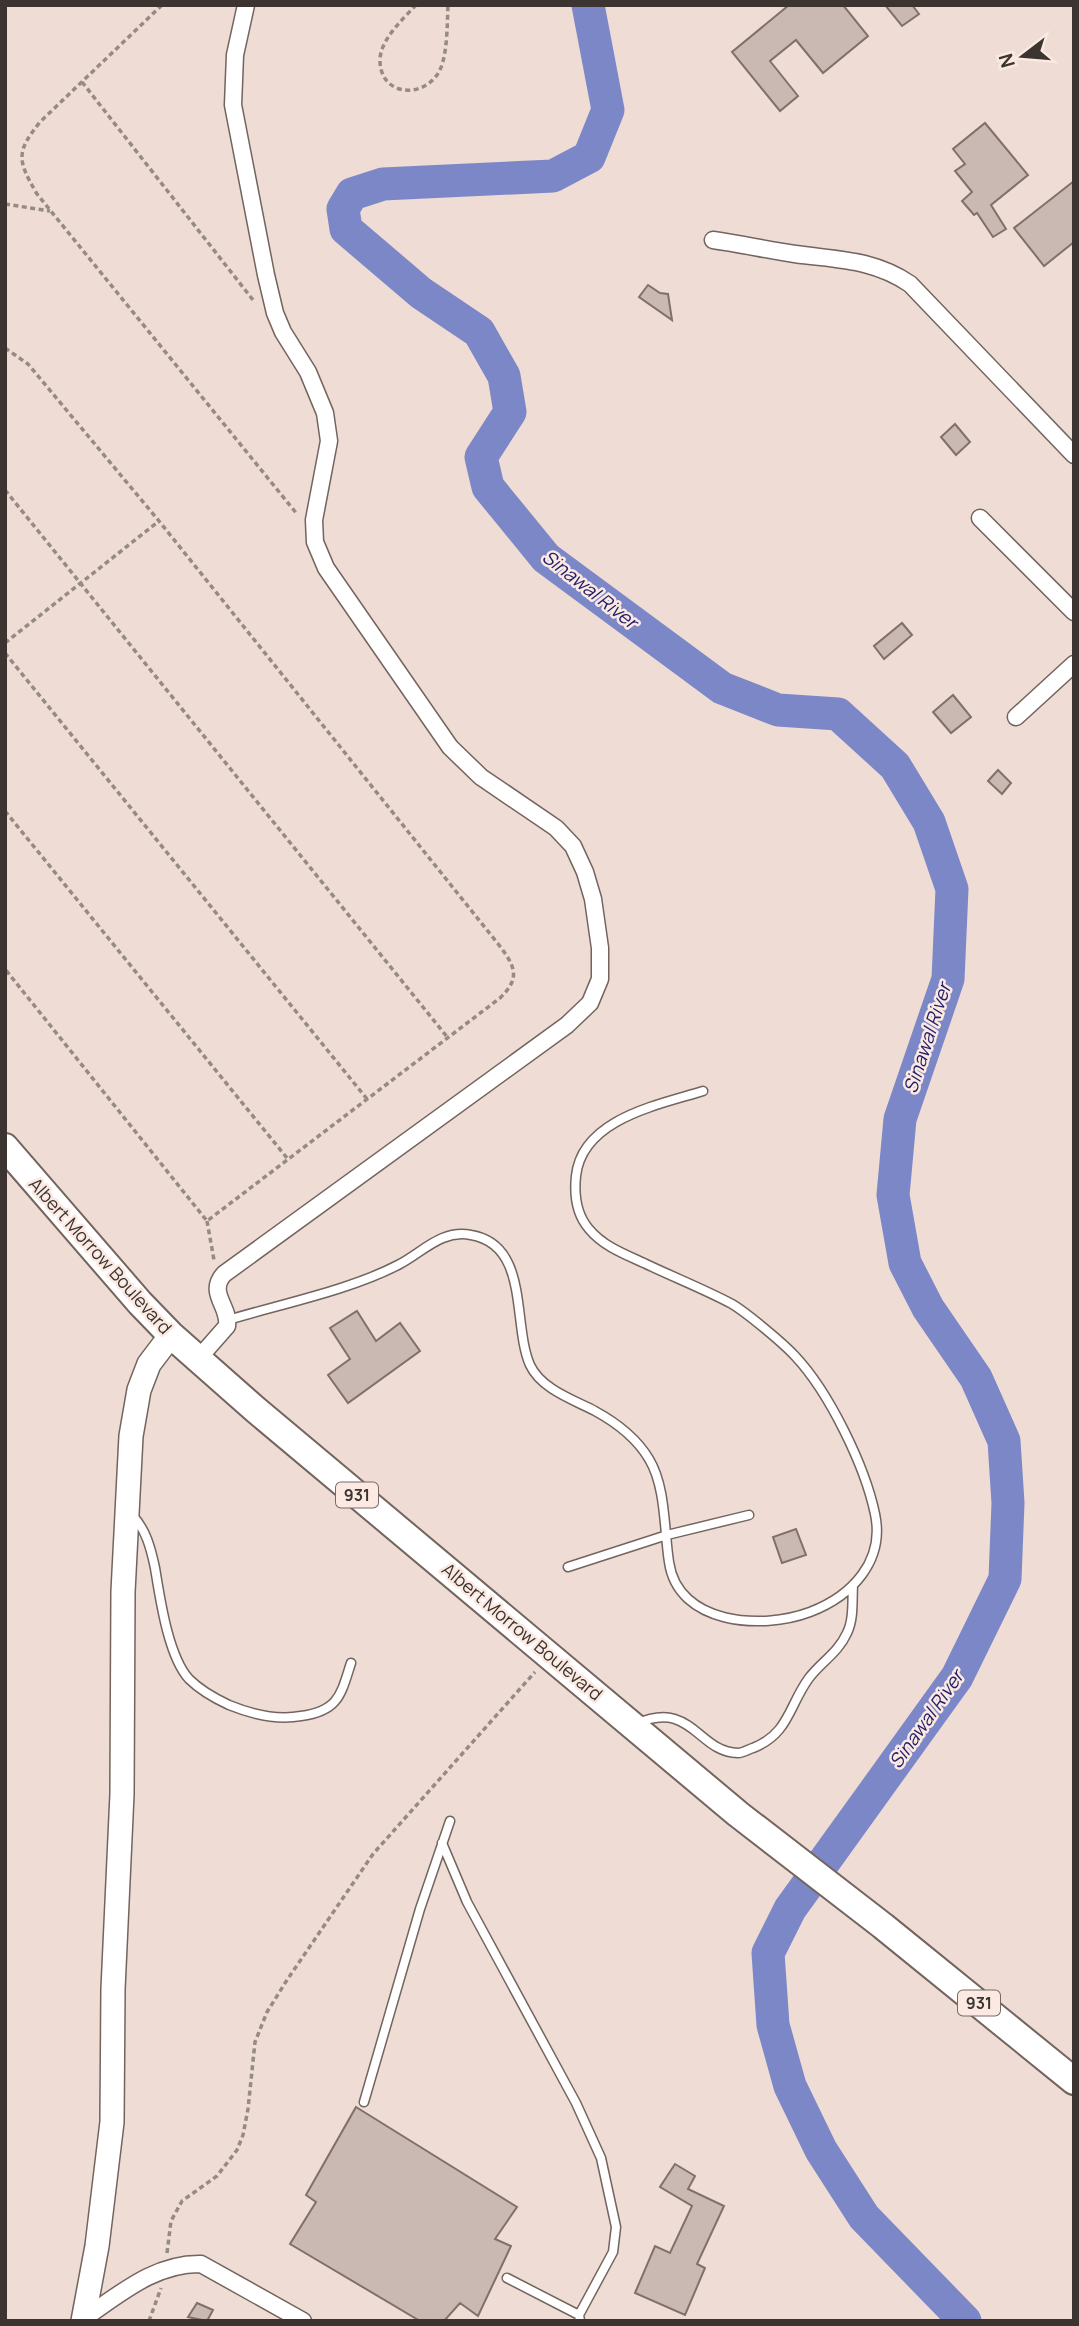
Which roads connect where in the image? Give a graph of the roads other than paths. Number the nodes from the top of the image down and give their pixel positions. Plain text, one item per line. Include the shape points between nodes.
1 (246, 5) edge
2 (713, 240) dead end
3 (1074, 455) edge
4 (980, 518) dead end
5 (1074, 612) edge
6 (1074, 664) edge
7 (1016, 717) dead end
8 (703, 1091) dead end
9 (5, 1147) edge
10 (228, 1320) junction
11 (171, 1335) junction
12 (198, 1359) junction
13 (127, 1510) junction
14 (749, 1514) dead end
15 (667, 1535) junction
16 (568, 1567) dead end
17 (853, 1586) junction
18 (351, 1663) dead end
19 (633, 1725) junction
20 (450, 1821) dead end
21 (442, 1843) junction
22 (1074, 2081) edge
23 (364, 2102) dead end
24 (507, 2278) dead end
25 (580, 2318) edge
26 (83, 2320) edge
27 (303, 2321) edge

1 - 10 street via 235,55 233,105 275,313 309,372 325,413 329,441 313,520 315,542 326,568 450,747 481,777 556,828 573,846 593,899 600,979 590,1003 567,1024 232,1267 219,1279 217,1293
2 - 3 street via 859,261 896,275 910,284
4 - 5 street
6 - 7 street
8 - 17 lane via 612,1124 586,1147 576,1170 575,1199 587,1227 608,1246 735,1306 795,1356 828,1402 857,1459 872,1502 879,1534 870,1565
9 - 11 main road, Albert Morrow Boulevard / 931
10 - 12 street via 224,1331
10 - 15 lane via 399,1265 451,1234 485,1238 506,1257 514,1275 520,1330 531,1369 559,1395 631,1435 651,1462
11 - 12 main road, Albert Morrow Boulevard / 931
11 - 13 street via 149,1364 139,1390
12 - 19 main road, Albert Morrow Boulevard / 931
13 - 18 lane via 145,1533 172,1647 187,1678 213,1698 244,1711 290,1718 313,1715 339,1698
13 - 26 street via 112,2122
14 - 15 lane
15 - 16 lane
15 - 17 lane via 675,1583 690,1602 721,1618 755,1620 806,1614
17 - 19 lane via 848,1632 803,1686 782,1729 761,1745 740,1753 721,1749 665,1716
19 - 22 main road, Albert Morrow Boulevard / 931
20 - 21 lane
21 - 23 lane
21 - 25 lane via 467,1902 601,2158 616,2227 613,2252
24 - 25 lane
26 - 27 street via 164,2268 201,2264

